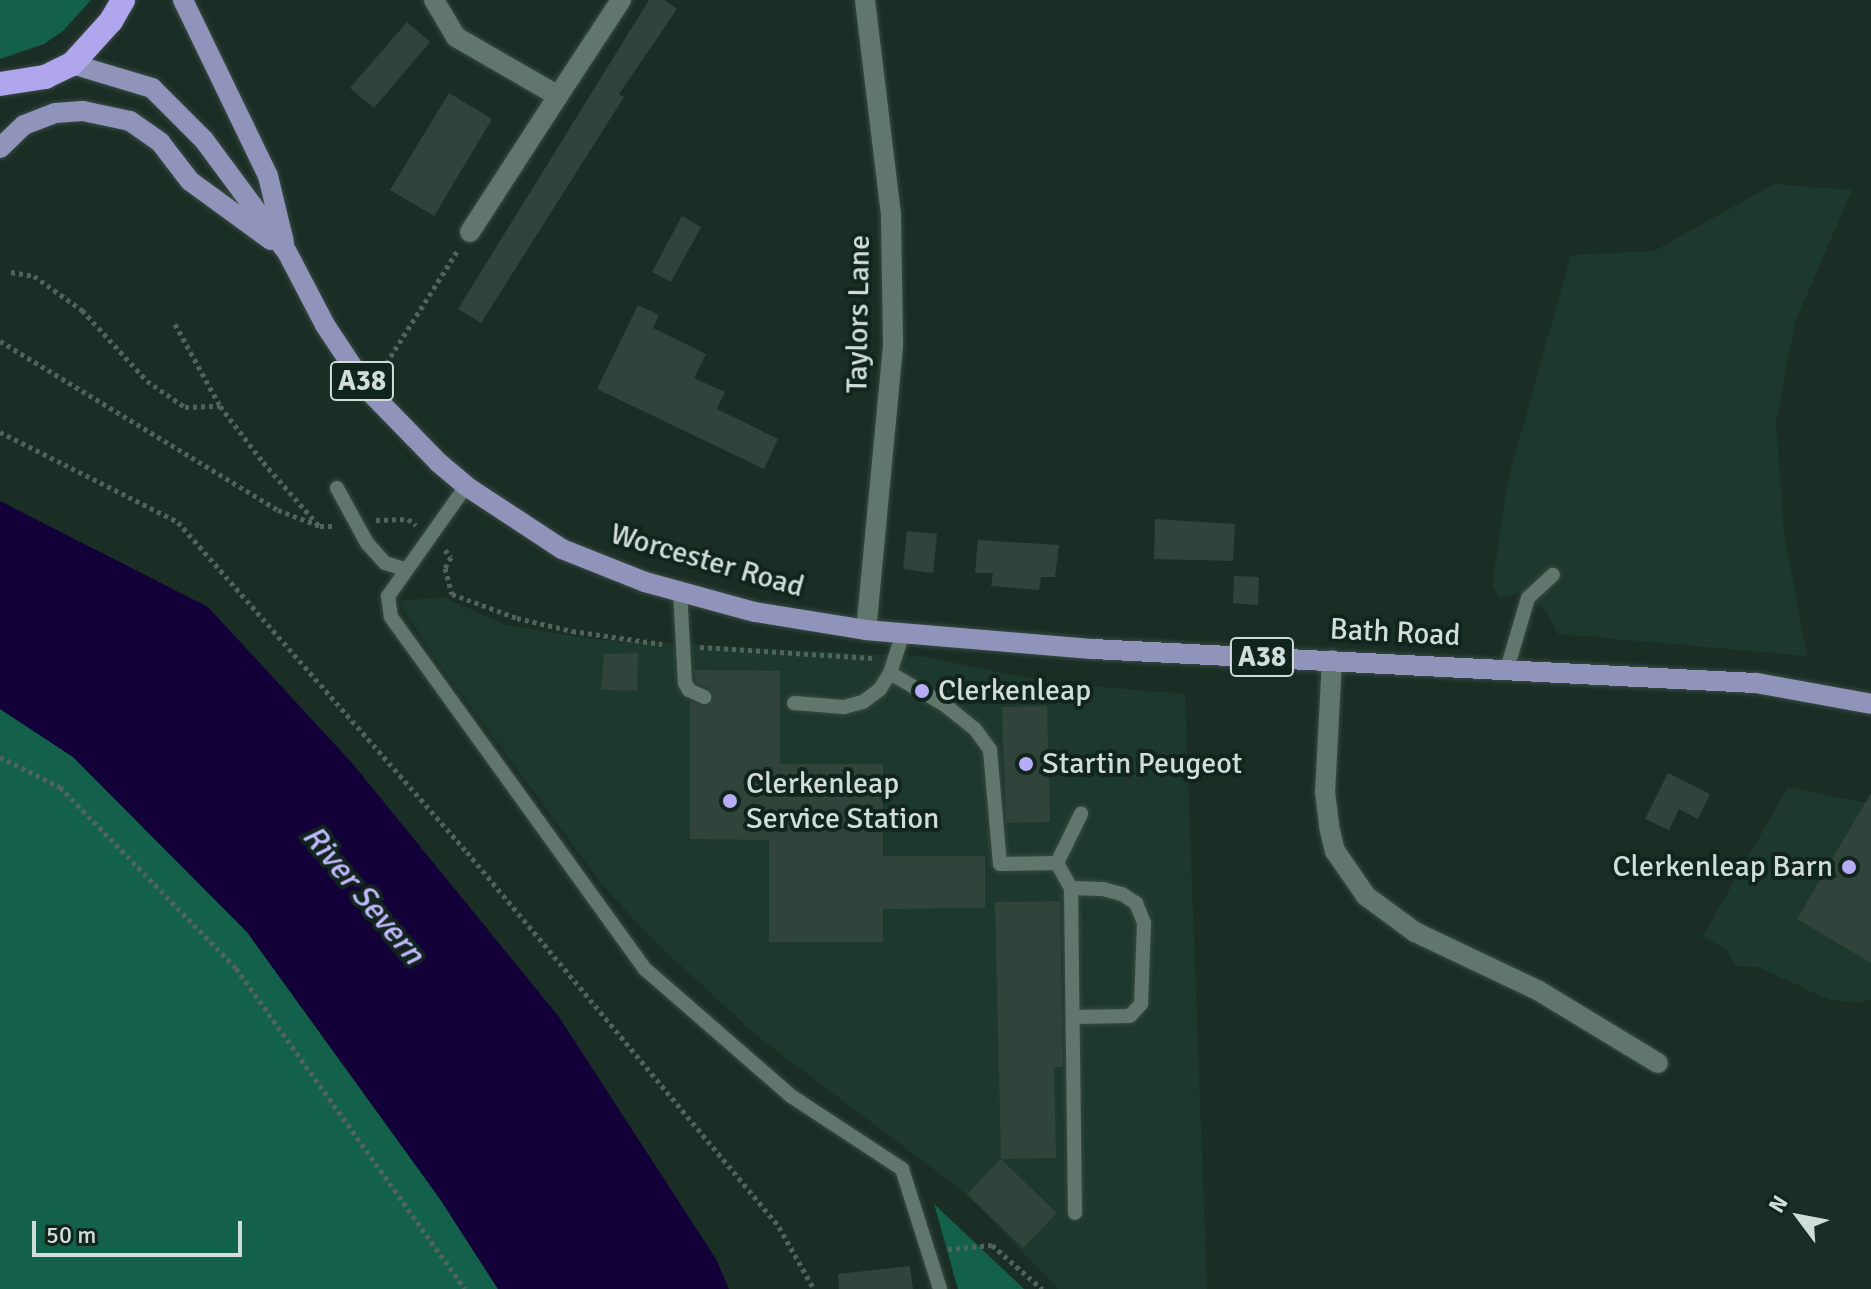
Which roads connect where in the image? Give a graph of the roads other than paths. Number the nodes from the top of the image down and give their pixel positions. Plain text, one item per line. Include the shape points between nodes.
1 (123, 0) edge
2 (183, 0) edge
3 (434, 0) edge
4 (621, 0) edge
5 (865, 0) edge
6 (72, 64) junction
7 (8, 84) edge
8 (558, 96) junction
9 (0, 101) edge
10 (0, 148) edge
11 (470, 232) road end
12 (287, 252) junction
13 (466, 486) junction
14 (337, 488) dead end
15 (405, 569) junction
16 (1553, 575) dead end
17 (680, 591) junction
18 (866, 630) junction
19 (903, 633) junction
20 (1332, 660) junction
21 (1507, 669) junction
22 (890, 673) junction
23 (704, 697) dead end
24 (794, 703) dead end
25 (1871, 704) edge
26 (1081, 814) dead end
27 (1057, 863) junction
28 (1071, 888) junction
29 (1074, 1017) junction
30 (1658, 1063) dead end
31 (1075, 1213) dead end
32 (940, 1289) edge

1 - 6 highway
2 - 12 main road, Worcester Road / A38 via 268,176
3 - 8 street via 456,37
4 - 8 street
5 - 18 street, Taylors Lane via 891,216 893,346
6 - 7 highway via 45,77
6 - 12 main road, Worcester Road / A38 via 152,88 204,140
7 - 9 highway
8 - 11 street
10 - 12 main road via 24,125 55,113 83,111 130,121 160,142 190,181
12 - 13 main road, Worcester Road / A38 via 325,325 368,390
13 - 15 lane
13 - 17 main road, Worcester Road / A38 via 562,549
14 - 15 lane via 367,543 385,563
15 - 32 lane via 388,596 391,617 645,969 791,1096 902,1169
16 - 21 lane via 1528,598
17 - 18 main road, Worcester Road / A38 via 755,612
17 - 23 lane via 685,683
18 - 19 main road, Bath Road / A38
19 - 20 main road, Bath Road / A38 via 1093,649
19 - 22 lane
20 - 21 main road, Bath Road / A38
20 - 30 street via 1325,779 1329,826 1335,851 1366,896 1415,932 1539,991
21 - 25 main road, Bath Road / A38 via 1756,683
22 - 24 lane via 863,702 844,707
22 - 27 lane via 945,705 975,729 990,750 1000,864
26 - 27 lane
27 - 28 lane
28 - 29 lane
28 - 29 lane via 1122,894 1136,903 1144,923 1141,1004 1130,1016
29 - 31 lane

